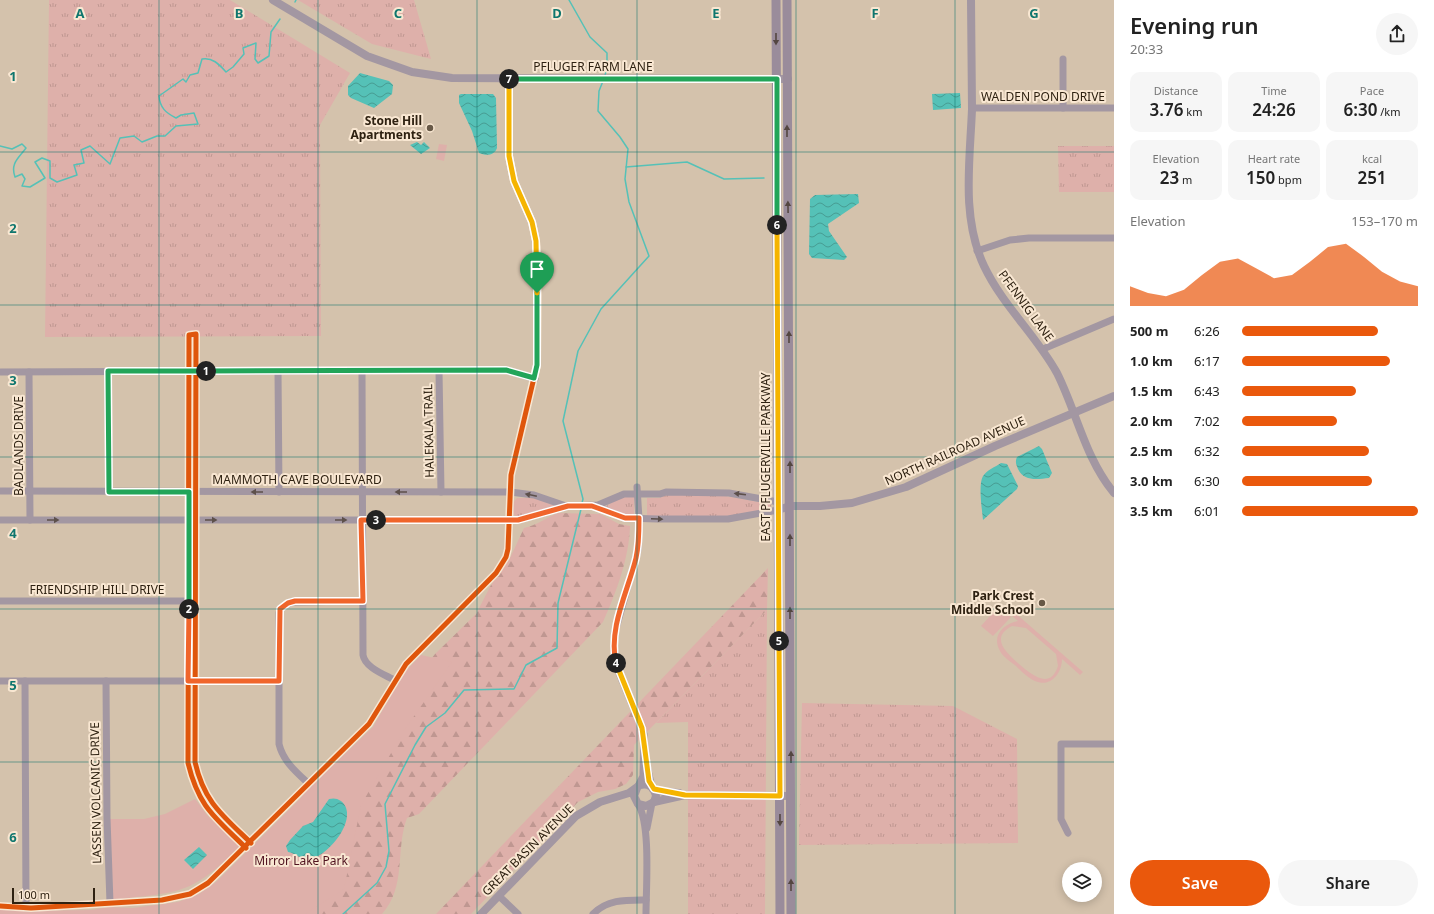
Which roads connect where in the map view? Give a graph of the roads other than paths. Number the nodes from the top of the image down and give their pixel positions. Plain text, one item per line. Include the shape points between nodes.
1 (273, 0) edge
2 (776, 0) edge
3 (787, 0) edge
4 (971, 0) edge
5 (1063, 59) dead end
6 (509, 78) junction
7 (777, 79) junction
8 (788, 79) junction
9 (972, 108) junction
10 (1063, 108) junction
11 (1114, 108) edge
12 (1114, 238) edge
13 (977, 251) junction
14 (777, 290) junction
15 (789, 290) junction
16 (1114, 319) edge
17 (1042, 349) junction
18 (108, 371) junction
19 (193, 371) junction
20 (278, 371) junction
21 (362, 371) junction
22 (439, 371) junction
23 (0, 372) edge
24 (29, 372) junction
25 (534, 378) junction
26 (1114, 396) edge
27 (1073, 413) junction
28 (637, 490) junction
29 (0, 492) edge
30 (30, 492) junction
31 (109, 492) junction
32 (192, 492) junction
33 (279, 492) junction
34 (363, 492) junction
35 (440, 492) junction
36 (510, 492) junction
37 (1114, 492) edge
38 (568, 506) junction
39 (592, 506) junction
40 (778, 506) junction
41 (790, 506) junction
42 (639, 518) junction
43 (0, 520) edge
44 (30, 520) junction
45 (192, 520) junction
46 (361, 520) junction
47 (509, 520) junction
48 (0, 601) edge
49 (192, 601) junction
50 (363, 601) junction
51 (0, 681) edge
52 (25, 681) junction
53 (106, 681) junction
54 (192, 681) junction
55 (279, 681) junction
56 (396, 681) junction
57 (644, 740) junction
58 (1114, 744) edge
59 (309, 784) junction
60 (638, 787) junction
61 (653, 788) junction
62 (685, 795) junction
63 (780, 796) junction
64 (791, 796) junction
65 (616, 797) junction
66 (653, 802) junction
67 (637, 803) junction
68 (1068, 833) dead end
69 (646, 836) junction
70 (248, 845) junction
71 (499, 896) junction
72 (646, 900) junction
73 (110, 904) junction
74 (0, 906) edge
75 (26, 908) junction
76 (481, 914) edge
77 (518, 914) edge
78 (593, 914) edge
79 (646, 914) edge
80 (780, 914) edge
81 (791, 914) edge

1 - 6 street, PFLUGER FARM LANE via 368,56 412,72 452,78
2 -> 7 main road, EAST PFLUGERVILLE PARKWAY
3 - 8 main road, EAST PFLUGERVILLE PARKWAY
4 - 9 street, PFENNIG LANE
5 - 10 street
6 - 7 street, PFLUGER FARM LANE
6 - 25 street via 509,156 514,181 532,222 536,241 537,335
7 - 8 street, PFLUGER FARM LANE
7 - 14 main road, EAST PFLUGERVILLE PARKWAY
15 -> 8 main road, EAST PFLUGERVILLE PARKWAY
9 - 10 street, WALDEN POND DRIVE
9 - 13 street, PFENNIG LANE via 969,202
10 - 11 street, WALDEN POND DRIVE
12 - 13 street via 1029,238 1010,240
13 - 17 street, PFENNIG LANE via 995,286
14 - 15 street
14 - 40 main road, EAST PFLUGERVILLE PARKWAY
41 -> 15 main road, EAST PFLUGERVILLE PARKWAY
16 - 17 street
17 - 27 street, PFENNIG LANE via 1059,377
18 - 19 street
18 - 24 street
18 - 31 street
19 - 20 street
19 - 32 street
20 - 21 street
20 - 33 street
21 - 22 street
21 - 34 street
22 - 25 street via 506,370
22 - 35 street, HALEKALA TRAIL
23 - 24 street
24 - 30 street, BADLANDS DRIVE
25 - 36 street via 512,469
26 - 27 street, NORTH RAILROAD AVENUE
27 - 37 street, PFENNIG LANE via 1096,468
27 - 41 street, NORTH RAILROAD AVENUE via 906,487 879,496 852,503
28 - 39 street, MAMMOTH CAVE BOULEVARD
40 -> 28 street, MAMMOTH CAVE BOULEVARD via 747,495
28 - 42 street
29 - 30 street, MAMMOTH CAVE BOULEVARD
30 - 31 street, MAMMOTH CAVE BOULEVARD
30 - 44 street, BADLANDS DRIVE
31 - 32 street, MAMMOTH CAVE BOULEVARD
33 -> 32 street, MAMMOTH CAVE BOULEVARD
32 - 45 street
33 - 34 street, MAMMOTH CAVE BOULEVARD
35 -> 34 street, MAMMOTH CAVE BOULEVARD
34 - 46 street
35 - 36 street, MAMMOTH CAVE BOULEVARD
38 -> 36 street, MAMMOTH CAVE BOULEVARD via 534,495
36 - 47 street
38 - 39 street, MAMMOTH CAVE BOULEVARD
38 - 47 street, MAMMOTH CAVE BOULEVARD via 529,518
39 - 42 street, MAMMOTH CAVE BOULEVARD via 625,518
40 - 41 street, MAMMOTH CAVE BOULEVARD
42 -> 40 street, MAMMOTH CAVE BOULEVARD via 723,519 772,512
40 - 63 main road, EAST PFLUGERVILLE PARKWAY
64 -> 41 main road, EAST PFLUGERVILLE PARKWAY
42 - 57 street via 638,550 615,632 614,648 616,665 640,722
43 - 44 street, MAMMOTH CAVE BOULEVARD
44 -> 45 street, MAMMOTH CAVE BOULEVARD
45 -> 46 street, MAMMOTH CAVE BOULEVARD
45 - 49 street
46 - 47 street, MAMMOTH CAVE BOULEVARD
46 - 50 street
47 - 56 street via 508,549 496,573 412,658
48 - 49 street, FRIENDSHIP HILL DRIVE
49 - 54 street
50 - 55 street via 295,601 280,609
50 - 56 street via 363,658 370,666
51 - 52 street
52 - 53 street
52 - 75 street
53 - 54 street
53 - 73 street, LASSEN VOLCANIC DRIVE
54 - 55 street
54 - 70 street via 188,763 194,786 210,812
55 - 59 street via 281,751 287,763
56 - 59 street via 370,724
57 - 60 street via 643,776
57 - 61 street via 648,776
58 - 68 street via 1061,744 1061,819
59 - 70 street
60 - 61 street via 646,785
60 - 65 street, GREAT BASIN AVENUE
60 - 67 street via 634,796
61 - 62 street
61 - 66 street via 656,796
62 - 63 street
62 - 66 street
63 - 64 street
63 -> 80 main road, EAST PFLUGERVILLE PARKWAY
81 -> 64 main road, EAST PFLUGERVILLE PARKWAY
65 - 67 street via 628,798
65 - 71 street, GREAT BASIN AVENUE via 600,802 576,816
66 - 67 street via 646,806
66 - 69 street
67 - 69 street via 642,812
69 - 72 street
70 - 73 street via 216,877 190,894 162,900
71 - 76 street, GREAT BASIN AVENUE
71 - 77 street
72 - 78 street via 616,901
72 - 79 street
73 - 75 street
74 - 75 street

